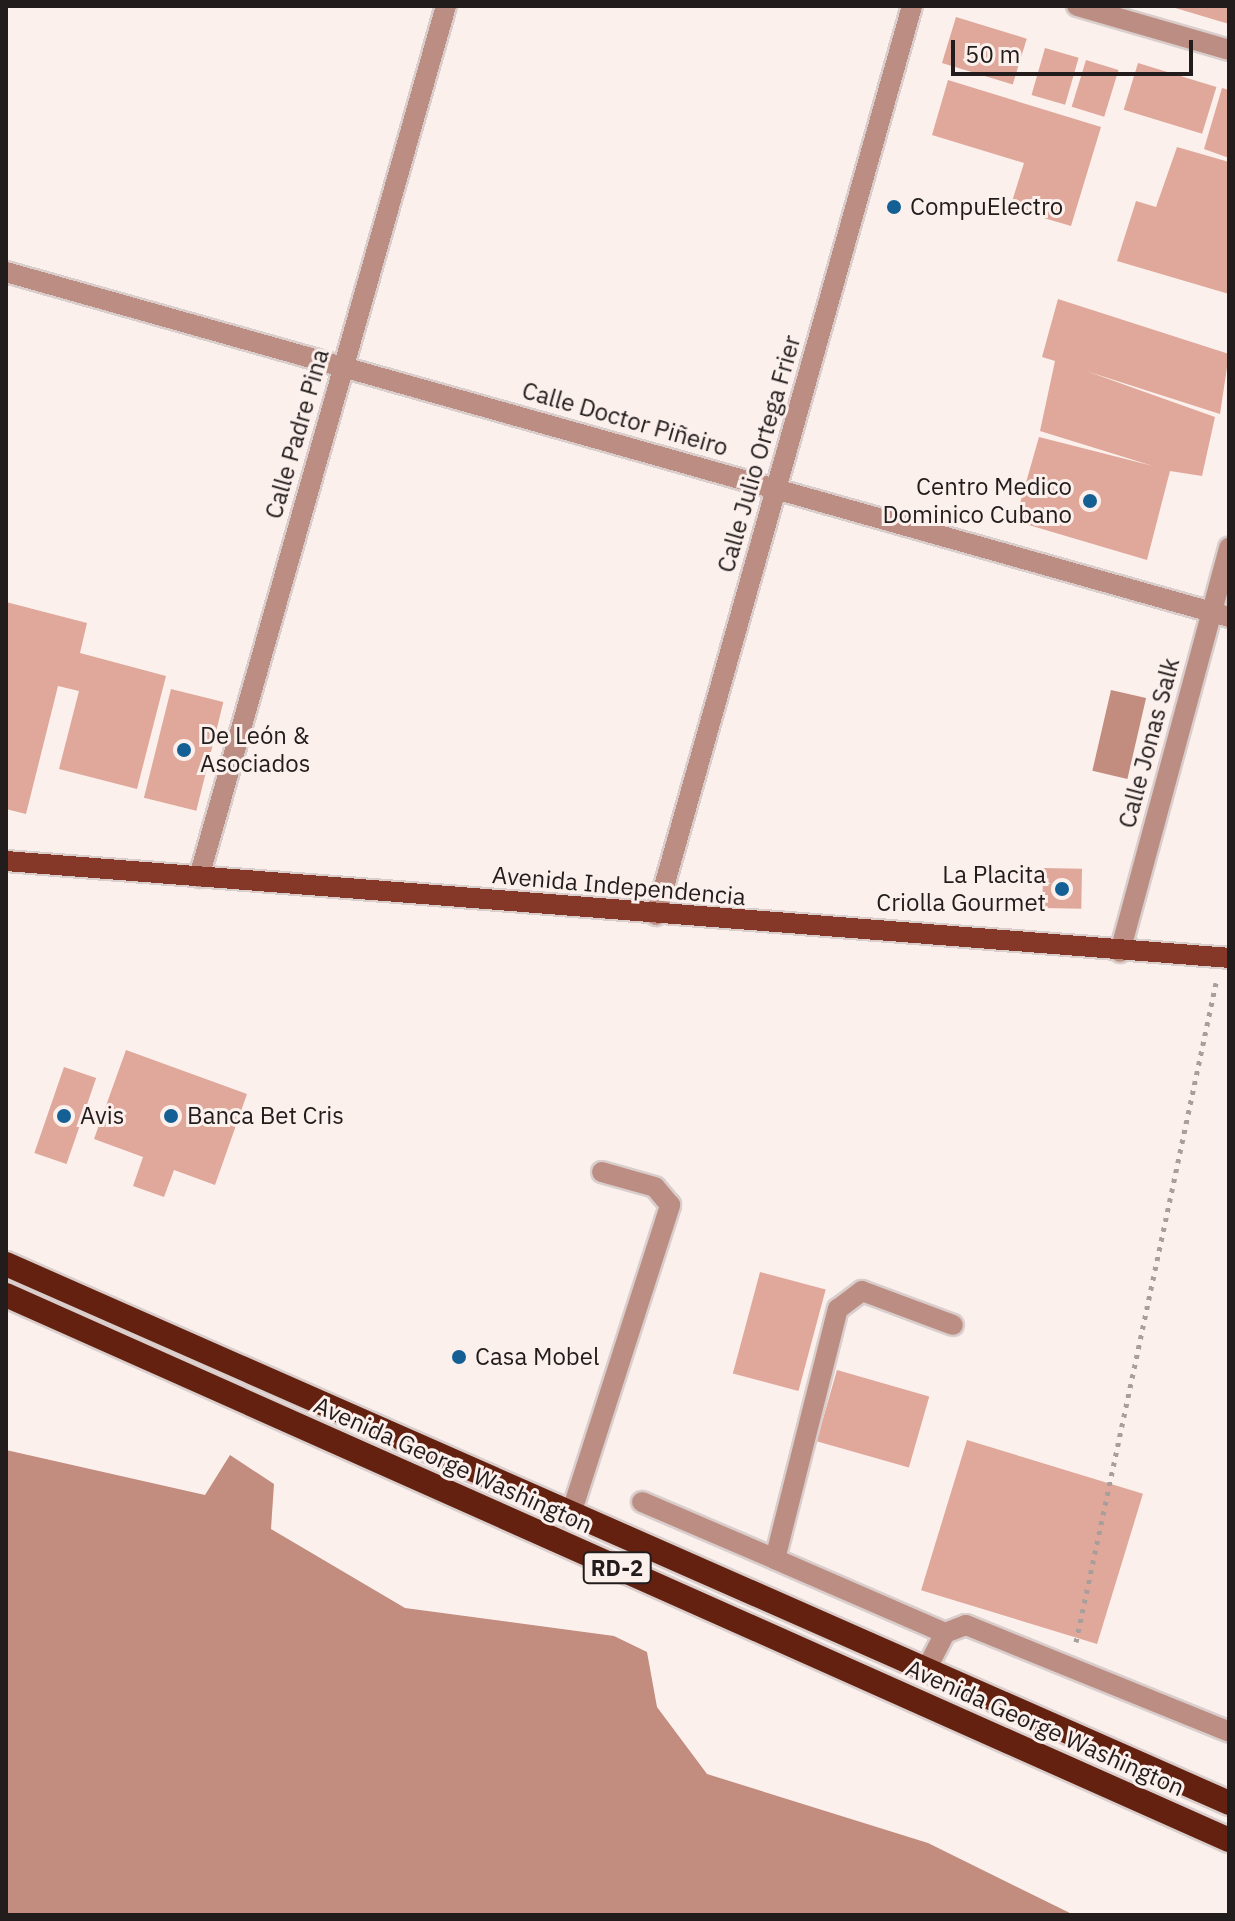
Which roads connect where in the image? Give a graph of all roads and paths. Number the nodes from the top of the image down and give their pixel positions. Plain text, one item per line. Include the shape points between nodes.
1 (446, 6) edge
2 (912, 6) edge
3 (1077, 6) edge
4 (1229, 50) edge
5 (6, 272) edge
6 (344, 367) junction
7 (776, 489) junction
8 (1229, 547) edge
9 (1220, 614) edge
10 (6, 861) edge
11 (199, 877) junction
12 (656, 915) junction
13 (1120, 952) junction
14 (1225, 958) edge
15 (602, 1172) dead end
16 (6, 1264) edge
17 (6, 1295) edge
18 (953, 1325) dead end
19 (642, 1502) dead end
20 (570, 1517) junction
21 (775, 1559) junction
22 (945, 1633) junction
23 (1070, 1666) junction
24 (925, 1672) junction
25 (1229, 1732) edge
26 (1229, 1803) edge
27 (1229, 1840) edge

1 - 6 street, Calle Padre Pina
2 - 7 street, Calle Julio Ortega Frier
3 - 4 street
5 - 6 street, Calle Doctor Piñeiro
6 - 7 street, Calle Doctor Piñeiro
6 - 11 street, Calle Padre Pina
7 - 9 street, Calle Doctor Piñeiro
7 - 12 street, Calle Julio Ortega Frier
8 - 9 street, Calle Jonas Salk
9 - 13 street, Calle Jonas Salk
10 - 11 main road, Avenida Independencia
11 - 12 main road, Avenida Independencia
12 - 13 main road, Avenida Independencia
13 - 14 main road, Avenida Independencia
14 - 23 path
15 - 20 street via 655,1187 670,1205
16 - 20 highway, Avenida George Washington / RD-2
17 - 27 highway, Avenida George Washington / RD-2
18 - 21 street via 862,1291 838,1309
19 - 21 street
20 - 24 highway, Avenida George Washington / RD-2
21 - 22 street
22 - 23 street via 966,1625
22 - 24 street
23 - 25 street
24 - 26 highway, Avenida George Washington / RD-2

